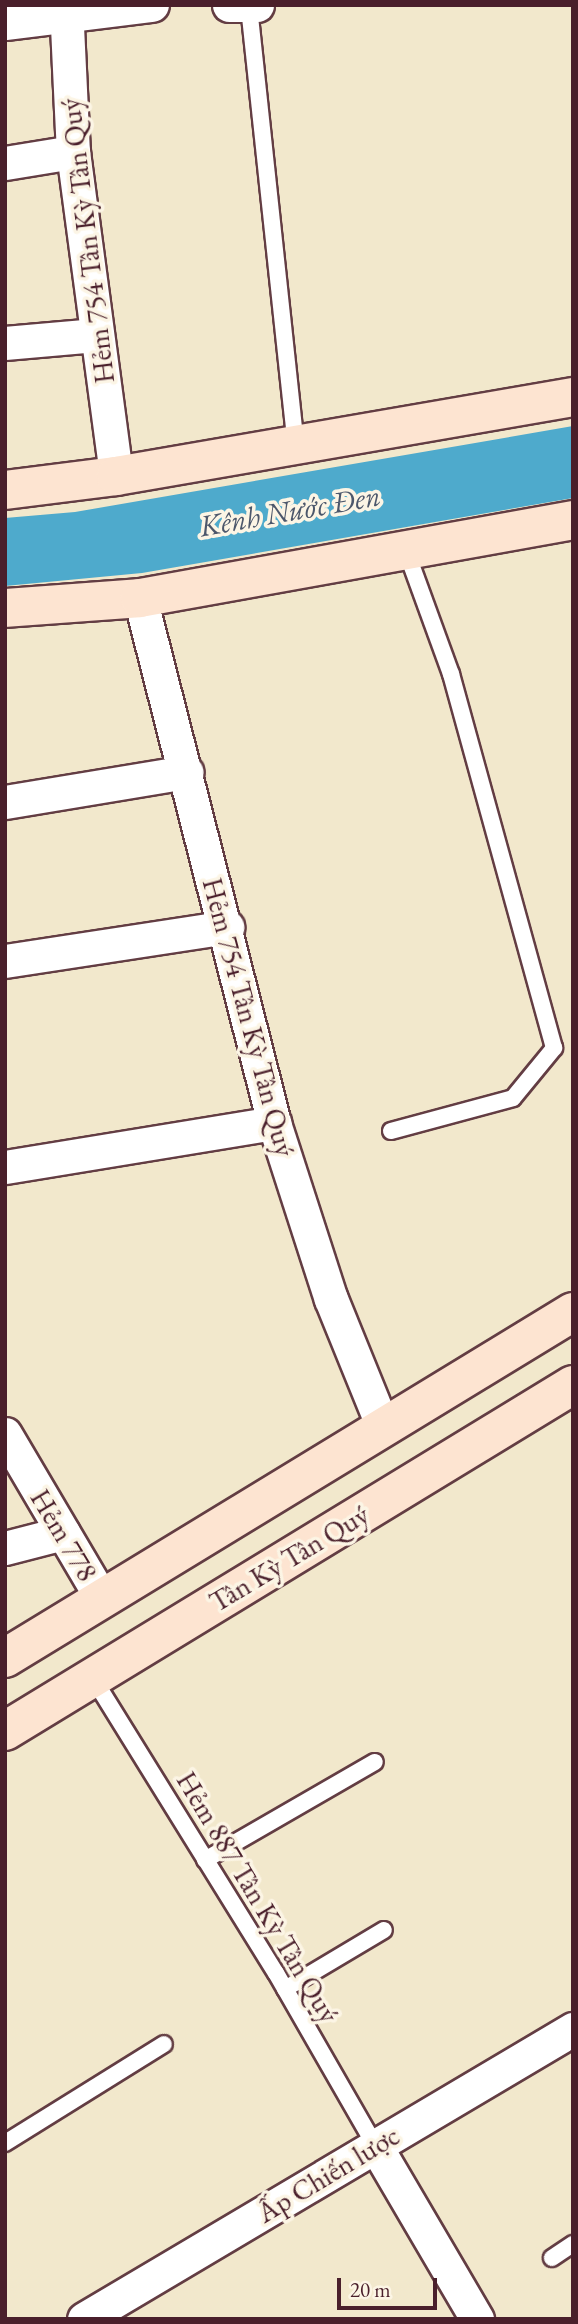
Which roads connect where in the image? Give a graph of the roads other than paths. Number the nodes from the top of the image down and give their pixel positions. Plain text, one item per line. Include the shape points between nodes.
1 (152, 5) edge
2 (245, 6) edge
3 (66, 11) edge
4 (5, 23) edge
5 (73, 152) junction
6 (5, 163) edge
7 (97, 335) junction
8 (5, 343) edge
9 (573, 397) edge
10 (296, 444) junction
11 (116, 476) junction
12 (5, 490) edge
13 (573, 520) edge
14 (407, 553) junction
15 (140, 598) junction
16 (5, 608) edge
17 (187, 772) junction
18 (5, 802) edge
19 (227, 927) junction
20 (5, 961) edge
21 (274, 1123) junction
22 (391, 1130) dead end
23 (5, 1167) edge
24 (572, 1313) edge
25 (573, 1385) edge
26 (383, 1427) junction
27 (5, 1434) edge
28 (63, 1534) junction
29 (5, 1548) edge
30 (102, 1599) junction
31 (5, 1658) edge
32 (93, 1678) junction
33 (5, 1731) edge
34 (375, 1762) dead end
35 (205, 1860) junction
36 (384, 1930) dead end
37 (285, 1989) junction
38 (573, 2029) edge
39 (164, 2044) dead end
40 (5, 2143) edge
41 (375, 2145) junction
42 (573, 2244) edge
43 (552, 2258) dead end
44 (84, 2319) edge
45 (477, 2319) edge

1 - 3 street
2 - 10 lane
3 - 4 street
3 - 5 street, Hẻm 754 Tân Kỳ Tân Quý
5 - 6 street
5 - 7 street, Hẻm 754 Tân Kỳ Tân Quý
7 - 8 street
7 - 11 street, Hẻm 754 Tân Kỳ Tân Quý
9 - 10 main road
10 - 11 main road
11 - 12 main road
13 - 14 main road
14 - 15 main road
14 - 22 lane via 451,674 554,1048 513,1098
15 - 16 main road
15 - 17 street, Hẻm 754 Tân Kỳ Tân Quý
17 - 18 street
17 - 19 street, Hẻm 754 Tân Kỳ Tân Quý
19 - 20 street
19 - 21 street, Hẻm 754 Tân Kỳ Tân Quý
21 - 23 street
21 - 26 street, Hẻm 754 Tân Kỳ Tân Quý via 331,1299
24 - 26 main road
25 - 32 main road, Tân Kỳ Tân Quý
26 - 30 main road
27 - 28 street, Hẻm 778
28 - 29 street
28 - 30 street, Hẻm 778
30 - 31 main road
32 - 33 main road, Tân Kỳ Tân Quý
32 - 35 lane, Hẻm 887 Tân Kỳ Tân Quý
34 - 35 lane
35 - 37 lane, Hẻm 887 Tân Kỳ Tân Quý
36 - 37 lane
37 - 41 lane, Hẻm 887 Tân Kỳ Tân Quý
38 - 41 street, Ấp Chiến lược
39 - 40 lane
41 - 44 street, Ấp Chiến lược
41 - 45 street
42 - 43 lane

